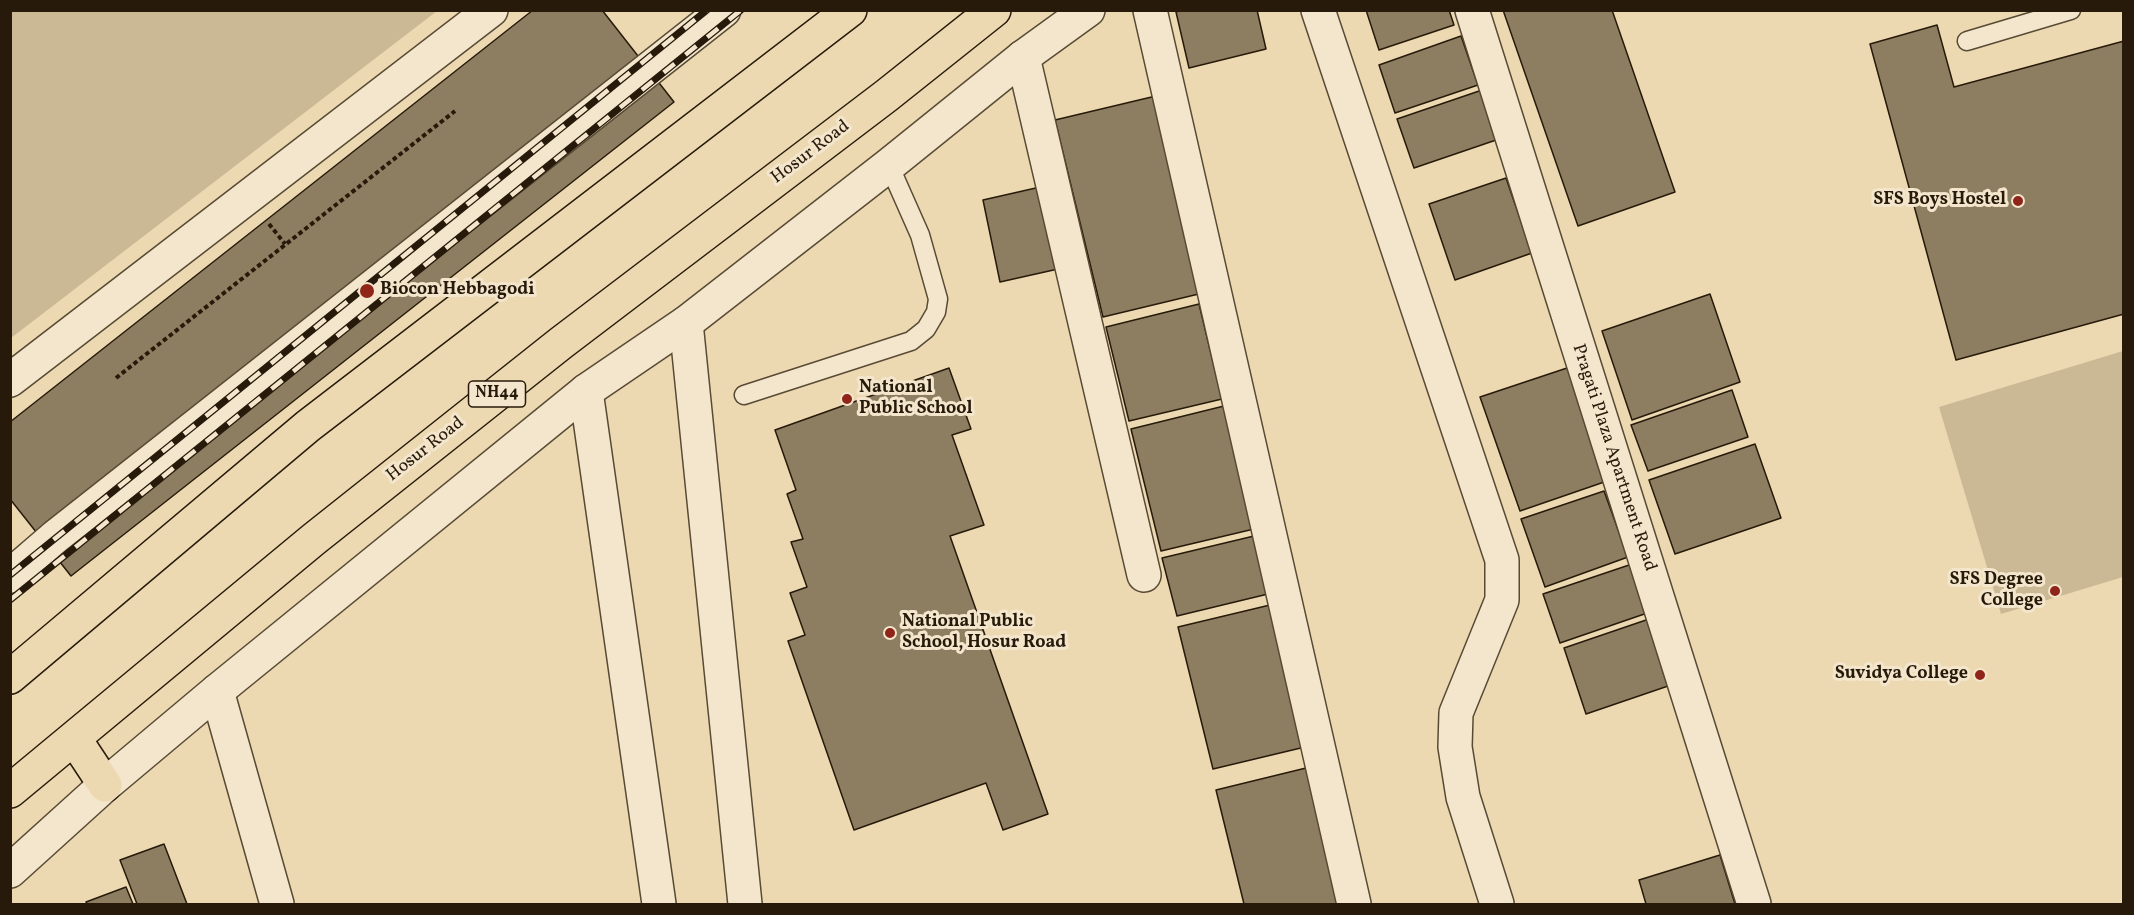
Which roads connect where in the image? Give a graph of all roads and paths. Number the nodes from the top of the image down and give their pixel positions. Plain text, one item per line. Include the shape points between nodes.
1 (491, 10) edge
2 (724, 10) edge
3 (850, 10) edge
4 (994, 10) edge
5 (1088, 10) edge
6 (1150, 10) edge
7 (1318, 10) edge
8 (1472, 10) edge
9 (2071, 10) edge
10 (1967, 41) dead end
11 (1023, 57) junction
12 (455, 111) dead end
13 (889, 165) junction
14 (686, 323) junction
15 (116, 378) dead end
16 (10, 380) edge
17 (586, 391) junction
18 (744, 395) dead end
19 (1144, 575) dead end
20 (10, 576) edge
21 (10, 677) edge
22 (217, 692) junction
23 (74, 738) junction
24 (105, 785) junction
25 (10, 791) edge
26 (10, 871) edge
27 (277, 904) edge
28 (659, 904) edge
29 (745, 904) edge
30 (1354, 904) edge
31 (1497, 904) edge
32 (1754, 904) edge

1 - 16 street
2 - 20 street
3 - 21 highway via 308,426
4 - 23 highway, Hosur Road / NH44 via 561,343 314,539
5 - 11 street
6 - 30 street
7 - 31 street via 1502,560 1502,600 1456,713 1455,736 1463,797
8 - 32 street, Pragati Plaza Apartment Road
9 - 10 lane
11 - 13 street
11 - 19 street
12 - 15 path
13 - 14 street
13 - 18 lane via 920,235 938,299 936,312 926,328 911,341
14 - 17 street
14 - 29 street
17 - 22 street
17 - 28 street
22 - 24 street
22 - 27 street
23 - 24 highway
23 - 25 highway, Hosur Road / NH44
24 - 26 street

